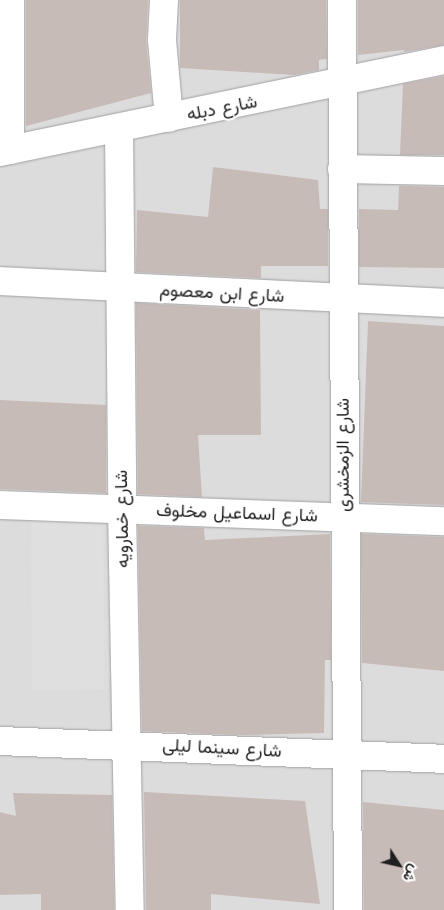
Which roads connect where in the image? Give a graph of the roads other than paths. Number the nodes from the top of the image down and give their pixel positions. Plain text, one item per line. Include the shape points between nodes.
1 (10, 0) edge
2 (164, 0) edge
3 (342, 0) edge
4 (444, 60) edge
5 (342, 84) junction
6 (170, 118) junction
7 (119, 128) junction
8 (5, 151) edge
9 (342, 169) junction
10 (444, 171) edge
11 (0, 281) edge
12 (119, 288) junction
13 (342, 299) junction
14 (444, 303) edge
15 (0, 505) edge
16 (122, 509) junction
17 (343, 517) junction
18 (444, 521) edge
19 (0, 741) edge
20 (128, 744) junction
21 (345, 754) junction
22 (444, 759) edge
23 (130, 910) edge
24 (348, 910) edge

1 - 8 street
2 - 6 street via 162,40
3 - 5 street, شارع الزمخشرى
4 - 5 street, شارع دبله
5 - 6 street, شارع دبله
5 - 9 street, شارع الزمخشرى
6 - 7 street, شارع دبله
7 - 8 street, شارع دبله
7 - 12 street, شارع خمارويه
9 - 10 street
9 - 13 street, شارع الزمخشرى
11 - 12 street, شارع ابن معصوم
12 - 13 street, شارع ابن معصوم
12 - 16 street, شارع خمارويه
13 - 14 street, شارع ابن معصوم
13 - 17 street, شارع الزمخشرى
15 - 16 street, شارع اسماعيل مخلوف
16 - 17 street, شارع اسماعيل مخلوف
16 - 20 street, شارع خمارويه
17 - 18 street, شارع اسماعيل مخلوف
17 - 21 street, شارع الزمخشرى
19 - 20 street, شارع سينما ليلى
20 - 21 street, شارع سينما ليلى
20 - 23 street, شارع خمارويه
21 - 22 street, شارع سينما ليلى
21 - 24 street, شارع الزمخشرى

